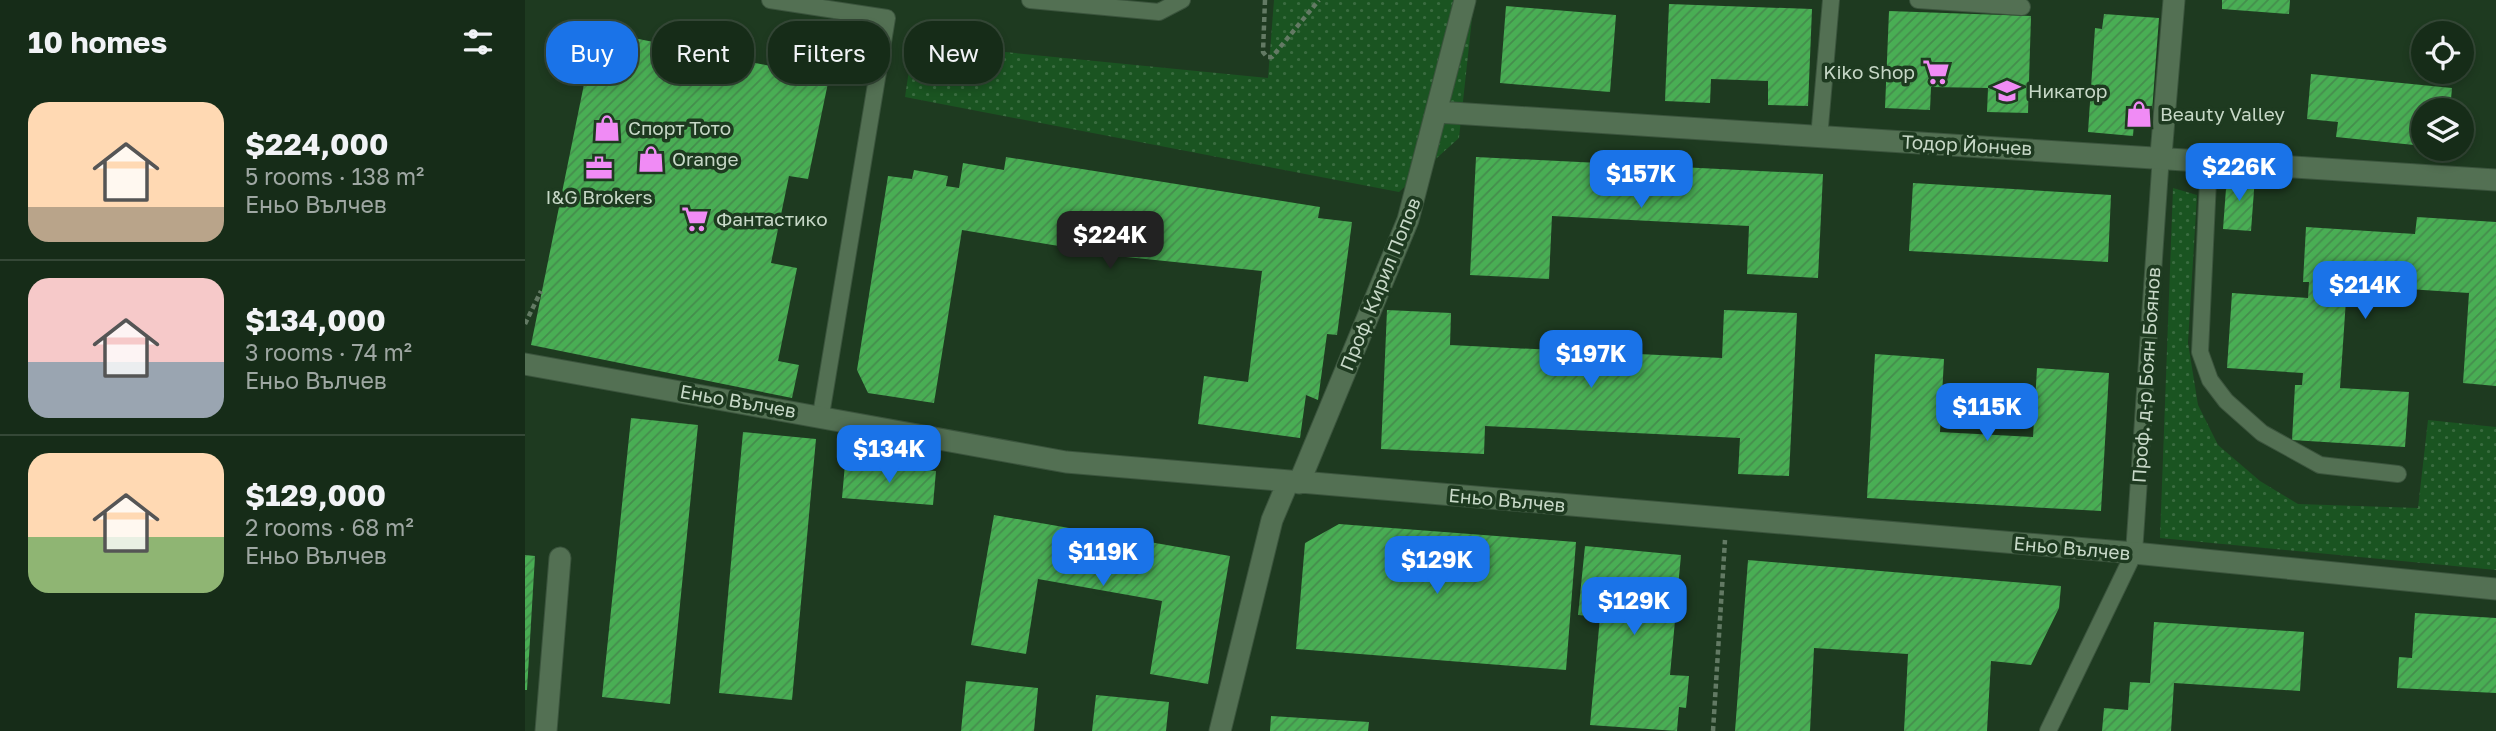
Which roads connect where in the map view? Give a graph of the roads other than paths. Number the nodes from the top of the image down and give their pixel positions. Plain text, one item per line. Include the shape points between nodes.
1 (770, 0) edge
2 (1030, 0) edge
3 (1182, 0) edge
4 (1465, 0) edge
5 (1831, 0) edge
6 (1918, 0) edge
7 (2174, 0) edge
8 (2022, 7) dead end
9 (1437, 112) junction
10 (1819, 138) junction
11 (2161, 155) junction
12 (2209, 159) junction
13 (2496, 180) edge
14 (525, 364) edge
15 (821, 415) junction
16 (2398, 474) dead end
17 (1294, 482) junction
18 (2134, 553) junction
19 (560, 558) dead end
20 (2496, 589) edge
21 (546, 731) edge
22 (1220, 731) edge
23 (2048, 731) edge

1 - 15 lane via 887,18
2 - 3 lane via 1159,12
4 - 9 street, Проф. Кирил Попов
5 - 10 lane
6 - 8 lane
7 - 11 street, Проф. д-р Боян Боянов
9 - 10 street, Тодор Йончев
9 - 17 street, Проф. Кирил Попов via 1408,220
10 - 11 street, Тодор Йончев
11 - 12 street, Тодор Йончев
11 - 18 lane, Проф. д-р Боян Боянов
12 - 13 street, Тодор Йончев
12 - 16 lane via 2200,352 2210,380 2262,433 2321,466
14 - 15 street, Еньо Вълчев
15 - 17 street, Еньо Вълчев via 1066,462
17 - 18 street, Еньо Вълчев
17 - 22 street, Проф. Кирил Попов via 1272,520
18 - 20 street, Еньо Вълчев
18 - 23 lane, Проф. д-р Боян Боянов
19 - 21 street

